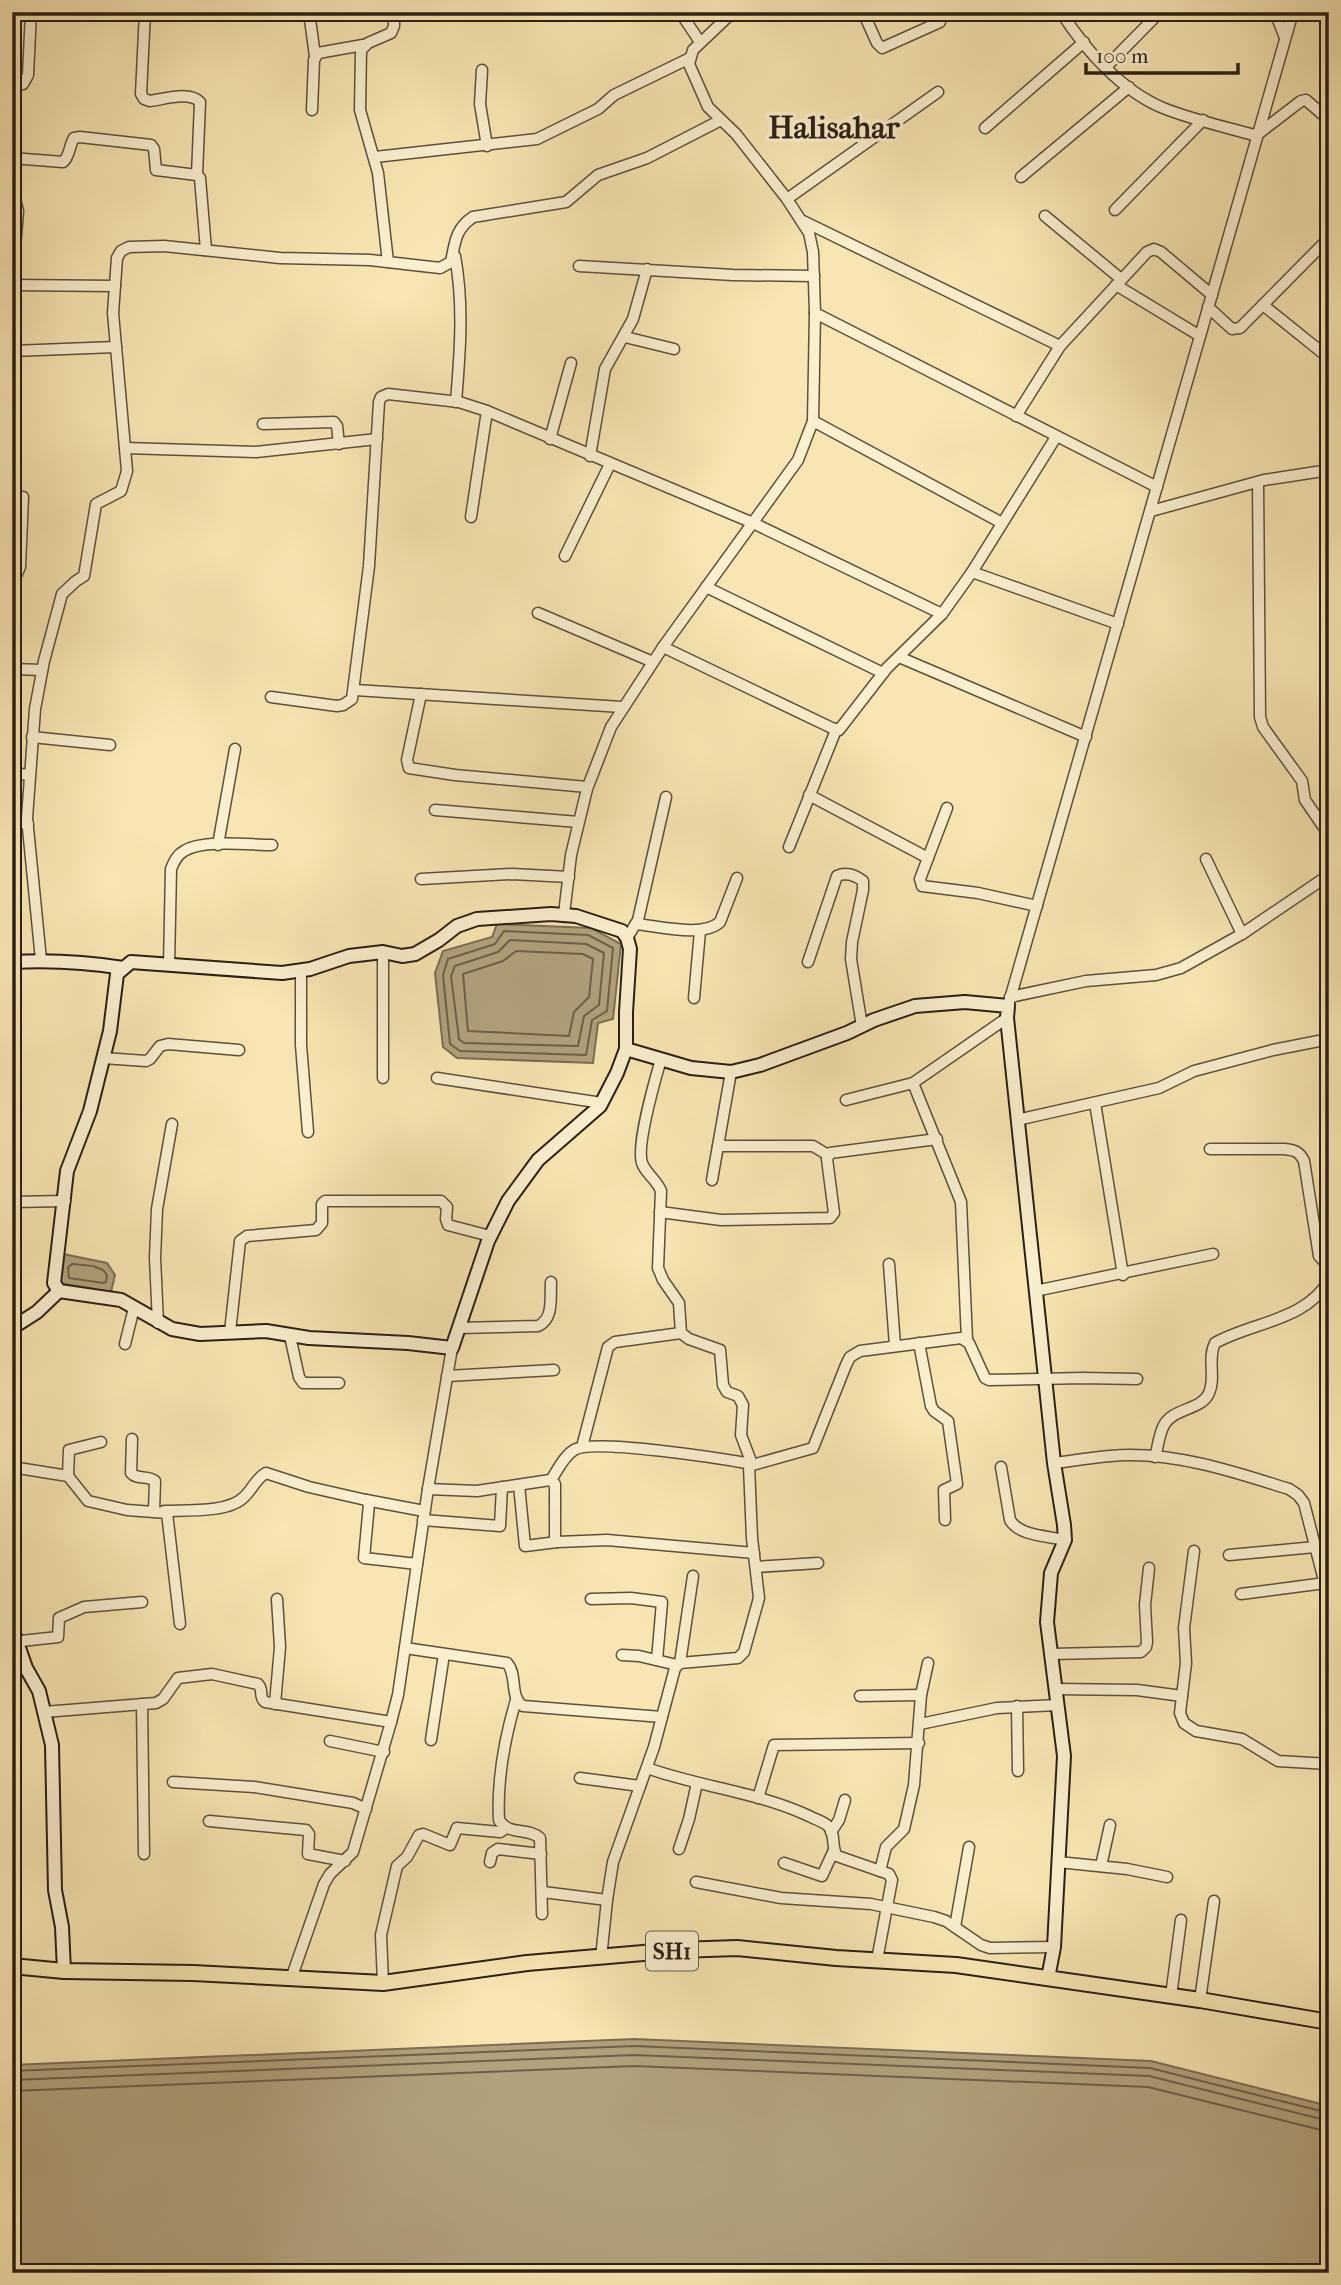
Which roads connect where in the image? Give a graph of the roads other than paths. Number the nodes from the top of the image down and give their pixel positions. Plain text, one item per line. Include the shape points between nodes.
1 (31, 12) edge
2 (145, 12) edge
3 (309, 12) edge
4 (394, 12) edge
5 (680, 12) edge
6 (733, 12) edge
7 (863, 12) edge
8 (1061, 12) edge
9 (1160, 12) edge
10 (1275, 12) edge
11 (1293, 12) edge
12 (940, 22) dead end
13 (1285, 38) junction
14 (1084, 42) junction
15 (700, 43) junction
16 (363, 46) junction
17 (315, 56) junction
18 (690, 58) junction
19 (1106, 67) junction
20 (482, 69) dead end
21 (12, 85) edge
22 (1129, 87) junction
23 (938, 92) dead end
24 (312, 110) dead end
25 (721, 120) junction
26 (1203, 120) junction
27 (1329, 120) edge
28 (985, 128) dead end
29 (1257, 135) junction
30 (487, 146) junction
31 (375, 157) junction
32 (12, 158) edge
33 (197, 175) junction
34 (1021, 177) dead end
35 (787, 199) junction
36 (12, 201) edge
37 (1115, 210) dead end
38 (1045, 216) dead end
39 (803, 221) junction
40 (1329, 238) edge
41 (206, 250) junction
42 (454, 250) junction
43 (388, 262) junction
44 (579, 266) dead end
45 (647, 269) junction
46 (814, 276) junction
47 (1119, 282) junction
48 (12, 284) edge
49 (115, 286) junction
50 (1212, 295) junction
51 (1263, 304) junction
52 (1208, 307) junction
53 (816, 313) junction
54 (1200, 336) junction
55 (625, 337) junction
56 (1060, 346) junction
57 (116, 347) junction
58 (674, 349) dead end
59 (12, 351) edge
60 (1329, 358) edge
61 (571, 363) dead end
62 (456, 402) junction
63 (487, 411) junction
64 (1016, 416) junction
65 (813, 421) junction
66 (263, 424) dead end
67 (1056, 436) junction
68 (377, 439) junction
69 (550, 439) junction
70 (339, 444) junction
71 (125, 448) junction
72 (590, 456) junction
73 (610, 464) junction
74 (1329, 470) edge
75 (1258, 482) junction
76 (1157, 487) junction
77 (23, 497) dead end
78 (1151, 511) junction
79 (471, 517) dead end
80 (753, 523) junction
81 (1002, 523) junction
82 (565, 556) dead end
83 (972, 572) junction
84 (12, 584) edge
85 (706, 587) junction
86 (538, 613) dead end
87 (942, 614) junction
88 (1118, 624) junction
89 (663, 647) junction
90 (899, 657) junction
91 (653, 662) junction
92 (12, 669) edge
93 (42, 670) junction
94 (883, 673) junction
95 (355, 690) junction
96 (421, 694) junction
97 (271, 697) dead end
98 (622, 708) junction
99 (836, 730) junction
100 (32, 737) junction
101 (1086, 737) junction
102 (110, 745) dead end
103 (234, 749) dead end
104 (12, 773) edge
105 (29, 775) junction
106 (587, 787) junction
107 (809, 796) junction
108 (666, 797) dead end
109 (947, 808) dead end
110 (435, 810) dead end
111 (12, 822) edge
112 (579, 822) junction
113 (28, 824) junction
114 (1329, 835) edge
115 (218, 845) junction
116 (272, 845) dead end
117 (789, 847) dead end
118 (928, 858) junction
119 (1206, 859) dead end
120 (1329, 875) edge
121 (569, 877) junction
122 (737, 877) dead end
123 (421, 879) dead end
124 (1037, 906) junction
125 (564, 914) junction
126 (636, 924) junction
127 (700, 930) junction
128 (1242, 934) junction
129 (627, 938) junction
130 (383, 952) junction
131 (41, 960) junction
132 (12, 962) edge
133 (808, 962) dead end
134 (169, 965) junction
135 (123, 968) junction
136 (301, 971) junction
137 (694, 998) dead end
138 (1008, 1007) junction
139 (862, 1026) junction
140 (1329, 1039) edge
141 (626, 1049) junction
142 (239, 1050) dead end
143 (103, 1058) junction
144 (661, 1059) junction
145 (731, 1073) junction
146 (383, 1078) dead end
147 (437, 1078) dead end
148 (913, 1083) junction
149 (846, 1100) dead end
150 (602, 1103) junction
151 (1095, 1103) junction
152 (1017, 1120) junction
153 (172, 1124) dead end
154 (307, 1132) dead end
155 (937, 1139) junction
156 (718, 1146) junction
157 (1210, 1149) dead end
158 (828, 1155) junction
159 (712, 1180) dead end
160 (65, 1201) junction
161 (12, 1202) edge
162 (660, 1212) junction
163 (490, 1236) junction
164 (1213, 1254) dead end
165 (889, 1264) dead end
166 (1329, 1267) edge
167 (1123, 1275) junction
168 (1329, 1280) edge
169 (551, 1282) dead end
170 (59, 1291) junction
171 (1035, 1291) junction
172 (134, 1308) junction
173 (158, 1323) junction
174 (12, 1328) edge
175 (458, 1328) junction
176 (230, 1332) junction
177 (681, 1333) junction
178 (290, 1336) junction
179 (967, 1340) junction
180 (919, 1343) junction
181 (125, 1344) dead end
182 (895, 1346) junction
183 (452, 1348) junction
184 (554, 1370) dead end
185 (447, 1376) junction
186 (1045, 1379) junction
187 (1137, 1379) dead end
188 (339, 1383) dead end
189 (132, 1438) dead end
190 (101, 1442) dead end
191 (582, 1447) junction
192 (1155, 1457) junction
193 (1054, 1463) junction
194 (752, 1464) junction
195 (12, 1467) edge
196 (1000, 1467) dead end
197 (68, 1476) junction
198 (551, 1480) junction
199 (519, 1485) junction
200 (502, 1488) junction
201 (428, 1489) junction
202 (366, 1500) junction
203 (159, 1511) junction
204 (424, 1515) junction
205 (944, 1520) dead end
206 (1065, 1539) junction
207 (557, 1542) junction
208 (1315, 1547) junction
209 (1194, 1551) dead end
210 (754, 1553) junction
211 (1229, 1555) dead end
212 (818, 1563) dead end
213 (417, 1564) junction
214 (756, 1567) junction
215 (1149, 1568) dead end
216 (1325, 1569) edge
217 (693, 1576) dead end
218 (1325, 1583) junction
219 (1241, 1594) dead end
220 (276, 1599) dead end
221 (592, 1599) dead end
222 (1329, 1600) edge
223 (142, 1602) dead end
224 (180, 1625) dead end
225 (12, 1628) edge
226 (14, 1642) edge
227 (405, 1648) junction
228 (444, 1654) junction
229 (1051, 1654) junction
230 (622, 1655) dead end
231 (657, 1660) junction
232 (929, 1663) dead end
233 (679, 1664) junction
234 (1056, 1689) junction
235 (921, 1695) junction
236 (860, 1696) dead end
237 (1182, 1696) junction
238 (516, 1700) junction
239 (142, 1704) junction
240 (275, 1704) junction
241 (1058, 1705) junction
242 (1017, 1706) junction
243 (44, 1712) junction
244 (662, 1717) junction
245 (391, 1722) junction
246 (920, 1724) junction
247 (431, 1740) dead end
248 (330, 1741) dead end
249 (919, 1743) junction
250 (384, 1752) junction
251 (1329, 1764) edge
252 (647, 1768) junction
253 (1018, 1771) dead end
254 (580, 1778) dead end
255 (173, 1782) dead end
256 (697, 1783) junction
257 (640, 1786) junction
258 (758, 1798) junction
259 (845, 1800) dead end
260 (366, 1809) junction
261 (209, 1821) dead end
262 (1110, 1825) dead end
263 (506, 1828) junction
264 (831, 1832) junction
265 (969, 1847) dead end
266 (679, 1850) dead end
267 (834, 1850) junction
268 (144, 1854) dead end
269 (541, 1854) junction
270 (345, 1861) junction
271 (1058, 1862) junction
272 (490, 1863) dead end
273 (784, 1863) dead end
274 (1101, 1867) junction
275 (880, 1871) junction
276 (1167, 1877) dead end
277 (696, 1882) dead end
278 (543, 1892) junction
279 (607, 1900) junction
280 (1214, 1901) dead end
281 (885, 1908) junction
282 (542, 1914) dead end
283 (1181, 1920) dead end
284 (955, 1927) junction
285 (1054, 1947) junction
286 (601, 1958) junction
287 (877, 1960) junction
288 (12, 1966) edge
289 (64, 1971) junction
290 (1048, 1978) junction
291 (291, 1979) junction
292 (383, 1983) junction
293 (1171, 1996) junction
294 (1200, 2000) junction
295 (1329, 2022) edge

1 - 21 street via 28,75 23,84
2 - 33 street via 141,94 150,101 188,96 201,102
3 - 17 street
4 - 16 street via 391,33
5 - 15 street
6 - 15 street
7 - 12 street via 882,48
8 - 14 street
9 - 19 street
10 - 13 street
11 - 13 street
13 - 29 street
14 - 19 street
14 - 28 street
15 - 18 street
16 - 17 street
16 - 31 street via 360,110
17 - 24 street
18 - 25 street via 691,71 708,107
18 - 30 street via 537,139
19 - 22 street
20 - 30 street via 480,104
22 - 26 street via 1161,107
22 - 34 street
23 - 35 street
25 - 35 street
25 - 42 street via 647,158 598,174 566,202 473,217 457,233
26 - 29 street
26 - 37 street
27 - 29 street via 1306,100 1301,101
29 - 50 street
30 - 31 street
31 - 43 street
32 - 33 street via 63,162 74,138 80,136 151,145 156,170
33 - 41 street via 202,182
35 - 39 street
36 - 48 street via 18,211
38 - 47 street
39 - 46 street via 811,242
39 - 56 street
40 - 51 street
41 - 43 street
41 - 49 street via 129,247 117,258
42 - 43 street via 451,262 440,268
42 - 62 street via 461,328
44 - 45 street
45 - 46 street
45 - 55 street
46 - 53 street
47 - 50 street via 1154,249
47 - 54 street
47 - 56 street
48 - 49 street
49 - 57 street
50 - 52 street
51 - 52 street via 1235,330
51 - 60 street
52 - 54 street
53 - 64 street
53 - 65 street
54 - 76 street
55 - 58 street
55 - 72 street via 606,369
56 - 64 street
57 - 59 street
57 - 71 street
61 - 69 street
62 - 63 street
62 - 68 street via 383,395
63 - 69 street
63 - 79 street
64 - 67 street
65 - 80 street via 798,460
65 - 81 street
66 - 70 street via 334,422
67 - 76 street
67 - 81 street
68 - 70 street
68 - 95 street
69 - 72 street
70 - 71 street via 256,452
71 - 93 street via 127,471 121,491 96,504 84,576 62,594
72 - 73 street
73 - 80 street
73 - 82 street
74 - 75 street
75 - 78 street
75 - 114 street via 1260,718 1302,781 1305,800
76 - 78 street
77 - 84 street via 20,567
78 - 88 street
80 - 85 street
80 - 87 street
81 - 83 street
83 - 87 street
83 - 88 street
85 - 89 street
85 - 94 street
86 - 91 street
87 - 90 street
88 - 101 street
89 - 91 street
89 - 99 street
90 - 94 street
90 - 101 street
91 - 98 street
92 - 93 street
93 - 100 street
94 - 99 street
95 - 96 street
95 - 97 street via 348,702 337,706
96 - 98 street
96 - 106 street via 409,768
98 - 106 street
99 - 107 street
100 - 102 street
100 - 105 street
101 - 124 street
103 - 115 street
104 - 105 street
105 - 113 street
106 - 112 street
107 - 117 street
107 - 118 street
108 - 126 street
109 - 118 street
110 - 112 street
111 - 113 street
112 - 121 street
113 - 131 street
115 - 116 street
115 - 134 street via 189,848 171,869
118 - 124 street via 920,879 922,887
119 - 128 street
120 - 128 street
121 - 123 street via 512,874
121 - 125 street
122 - 127 street via 720,922
124 - 138 street
125 - 129 street via 622,931
125 - 130 street via 477,919 457,926 415,954
126 - 127 street
126 - 129 street
127 - 137 street
128 - 138 street via 1169,973 1086,981
129 - 141 street
130 - 136 street via 349,956
130 - 146 street
131 - 132 street
131 - 135 street
133 - 139 street via 837,876 857,877 863,881 863,890 851,959
134 - 135 street via 131,962
134 - 136 street
135 - 143 street via 117,974
136 - 154 street
138 - 139 street via 965,1002 915,1006
138 - 148 street
138 - 152 street
139 - 145 street
140 - 151 street via 1194,1071 1161,1088
141 - 144 street
141 - 150 street
142 - 143 street via 169,1044 160,1046 146,1061
143 - 160 street via 90,1111 66,1171
144 - 145 street
144 - 162 street via 641,1157 661,1191
145 - 156 street
147 - 150 street
148 - 149 street
148 - 155 street
150 - 163 street via 538,1160
151 - 152 street
151 - 167 street
152 - 171 street
153 - 173 street via 156,1218
155 - 158 street
155 - 179 street via 963,1211
156 - 158 street via 813,1146
156 - 159 street
157 - 166 street via 1284,1149 1300,1154 1319,1256
158 - 162 street via 834,1213 830,1218 721,1220
160 - 161 street
160 - 170 street via 54,1283
162 - 177 street via 658,1268 679,1303
163 - 175 street
163 - 176 street via 451,1228 446,1222 446,1204 441,1201 325,1200 322,1223 316,1230 247,1236 240,1241
164 - 167 street
165 - 182 street
167 - 171 street
168 - 192 street via 1307,1304 1215,1343 1210,1393 1164,1424
169 - 175 street via 549,1316 543,1324
170 - 172 street via 121,1300
170 - 174 street
171 - 186 street
172 - 173 street
172 - 181 street
173 - 176 street via 200,1334
175 - 183 street
176 - 178 street
177 - 191 street via 615,1342 608,1347
177 - 194 street via 720,1350 723,1385 743,1405 741,1435
178 - 183 street
178 - 188 street via 303,1383
179 - 180 street
179 - 186 street via 987,1380
180 - 182 street
180 - 205 street via 931,1406 948,1420 954,1456 957,1484 944,1490
182 - 194 street via 850,1357 813,1448
183 - 185 street
184 - 185 street
185 - 201 street
186 - 187 street
186 - 193 street
189 - 203 street via 131,1473 155,1481
190 - 197 street via 69,1450
191 - 194 street via 659,1450
191 - 198 street via 570,1452
192 - 193 street via 1128,1455
192 - 208 street via 1210,1465 1298,1494
193 - 206 street
194 - 210 street via 748,1470
195 - 197 street
196 - 206 street via 1014,1525
197 - 203 street via 88,1501
198 - 199 street
198 - 207 street via 555,1484
199 - 200 street
199 - 207 street via 526,1546
200 - 201 street
200 - 204 street via 500,1526
201 - 204 street
202 - 203 street via 266,1473 236,1504
202 - 204 street
202 - 213 street via 364,1558
203 - 224 street via 169,1516
204 - 213 street
206 - 229 street via 1051,1573 1047,1622
207 - 210 street via 607,1540
208 - 211 street
208 - 216 street
209 - 237 street via 1184,1628
210 - 214 street
212 - 214 street
213 - 227 street
214 - 233 street via 759,1598 742,1656
215 - 229 street via 1147,1642 1142,1652
216 - 218 street
217 - 233 street
218 - 219 street
218 - 222 street
220 - 240 street via 280,1647
221 - 231 street via 662,1601
223 - 226 street via 78,1609 59,1618 58,1637
225 - 226 street
226 - 243 street via 39,1691
227 - 228 street
227 - 245 street
228 - 238 street via 507,1663 513,1670
228 - 247 street
229 - 234 street
230 - 231 street
231 - 233 street
232 - 235 street
233 - 244 street
234 - 237 street
234 - 241 street
235 - 236 street
235 - 246 street
237 - 251 street via 1180,1713 1190,1728 1242,1739 1278,1760
238 - 244 street via 523,1706
238 - 263 street via 502,1775 499,1820
239 - 240 street via 160,1702 178,1678 206,1674 258,1684 262,1700
239 - 243 street
239 - 268 street
240 - 245 street
241 - 242 street
241 - 271 street via 1064,1756
242 - 246 street
242 - 253 street
243 - 289 street via 52,1745 53,1853
244 - 252 street
245 - 250 street
246 - 249 street
248 - 250 street
249 - 258 street via 774,1745
249 - 275 street via 904,1829 886,1847
250 - 260 street
252 - 256 street
252 - 257 street
254 - 257 street
255 - 260 street via 254,1787
256 - 258 street
256 - 266 street
257 - 279 street via 614,1863
258 - 264 street via 789,1806 827,1825
259 - 264 street
260 - 270 street via 353,1852
261 - 270 street via 306,1830 308,1854
262 - 274 street
263 - 269 street via 539,1836
263 - 292 street via 500,1832 457,1828 450,1845 419,1835 397,1866 381,1935
264 - 267 street
265 - 284 street
267 - 273 street via 822,1875
267 - 275 street via 837,1856
269 - 272 street via 498,1849
269 - 278 street
270 - 291 street via 324,1884
271 - 274 street
271 - 285 street
274 - 276 street
275 - 281 street via 892,1880
277 - 281 street via 781,1898
278 - 279 street
278 - 282 street
279 - 286 street
280 - 294 street
281 - 284 street via 934,1917
281 - 287 street
283 - 293 street
284 - 285 street via 990,1948
285 - 290 street
286 - 287 main road, SH1 via 722,1948
286 - 292 main road, SH1
287 - 290 main road, SH1
288 - 289 main road, SH1
289 - 291 main road, SH1
290 - 293 main road, SH1
291 - 292 main road, SH1
293 - 294 main road, SH1
294 - 295 main road, SH1

